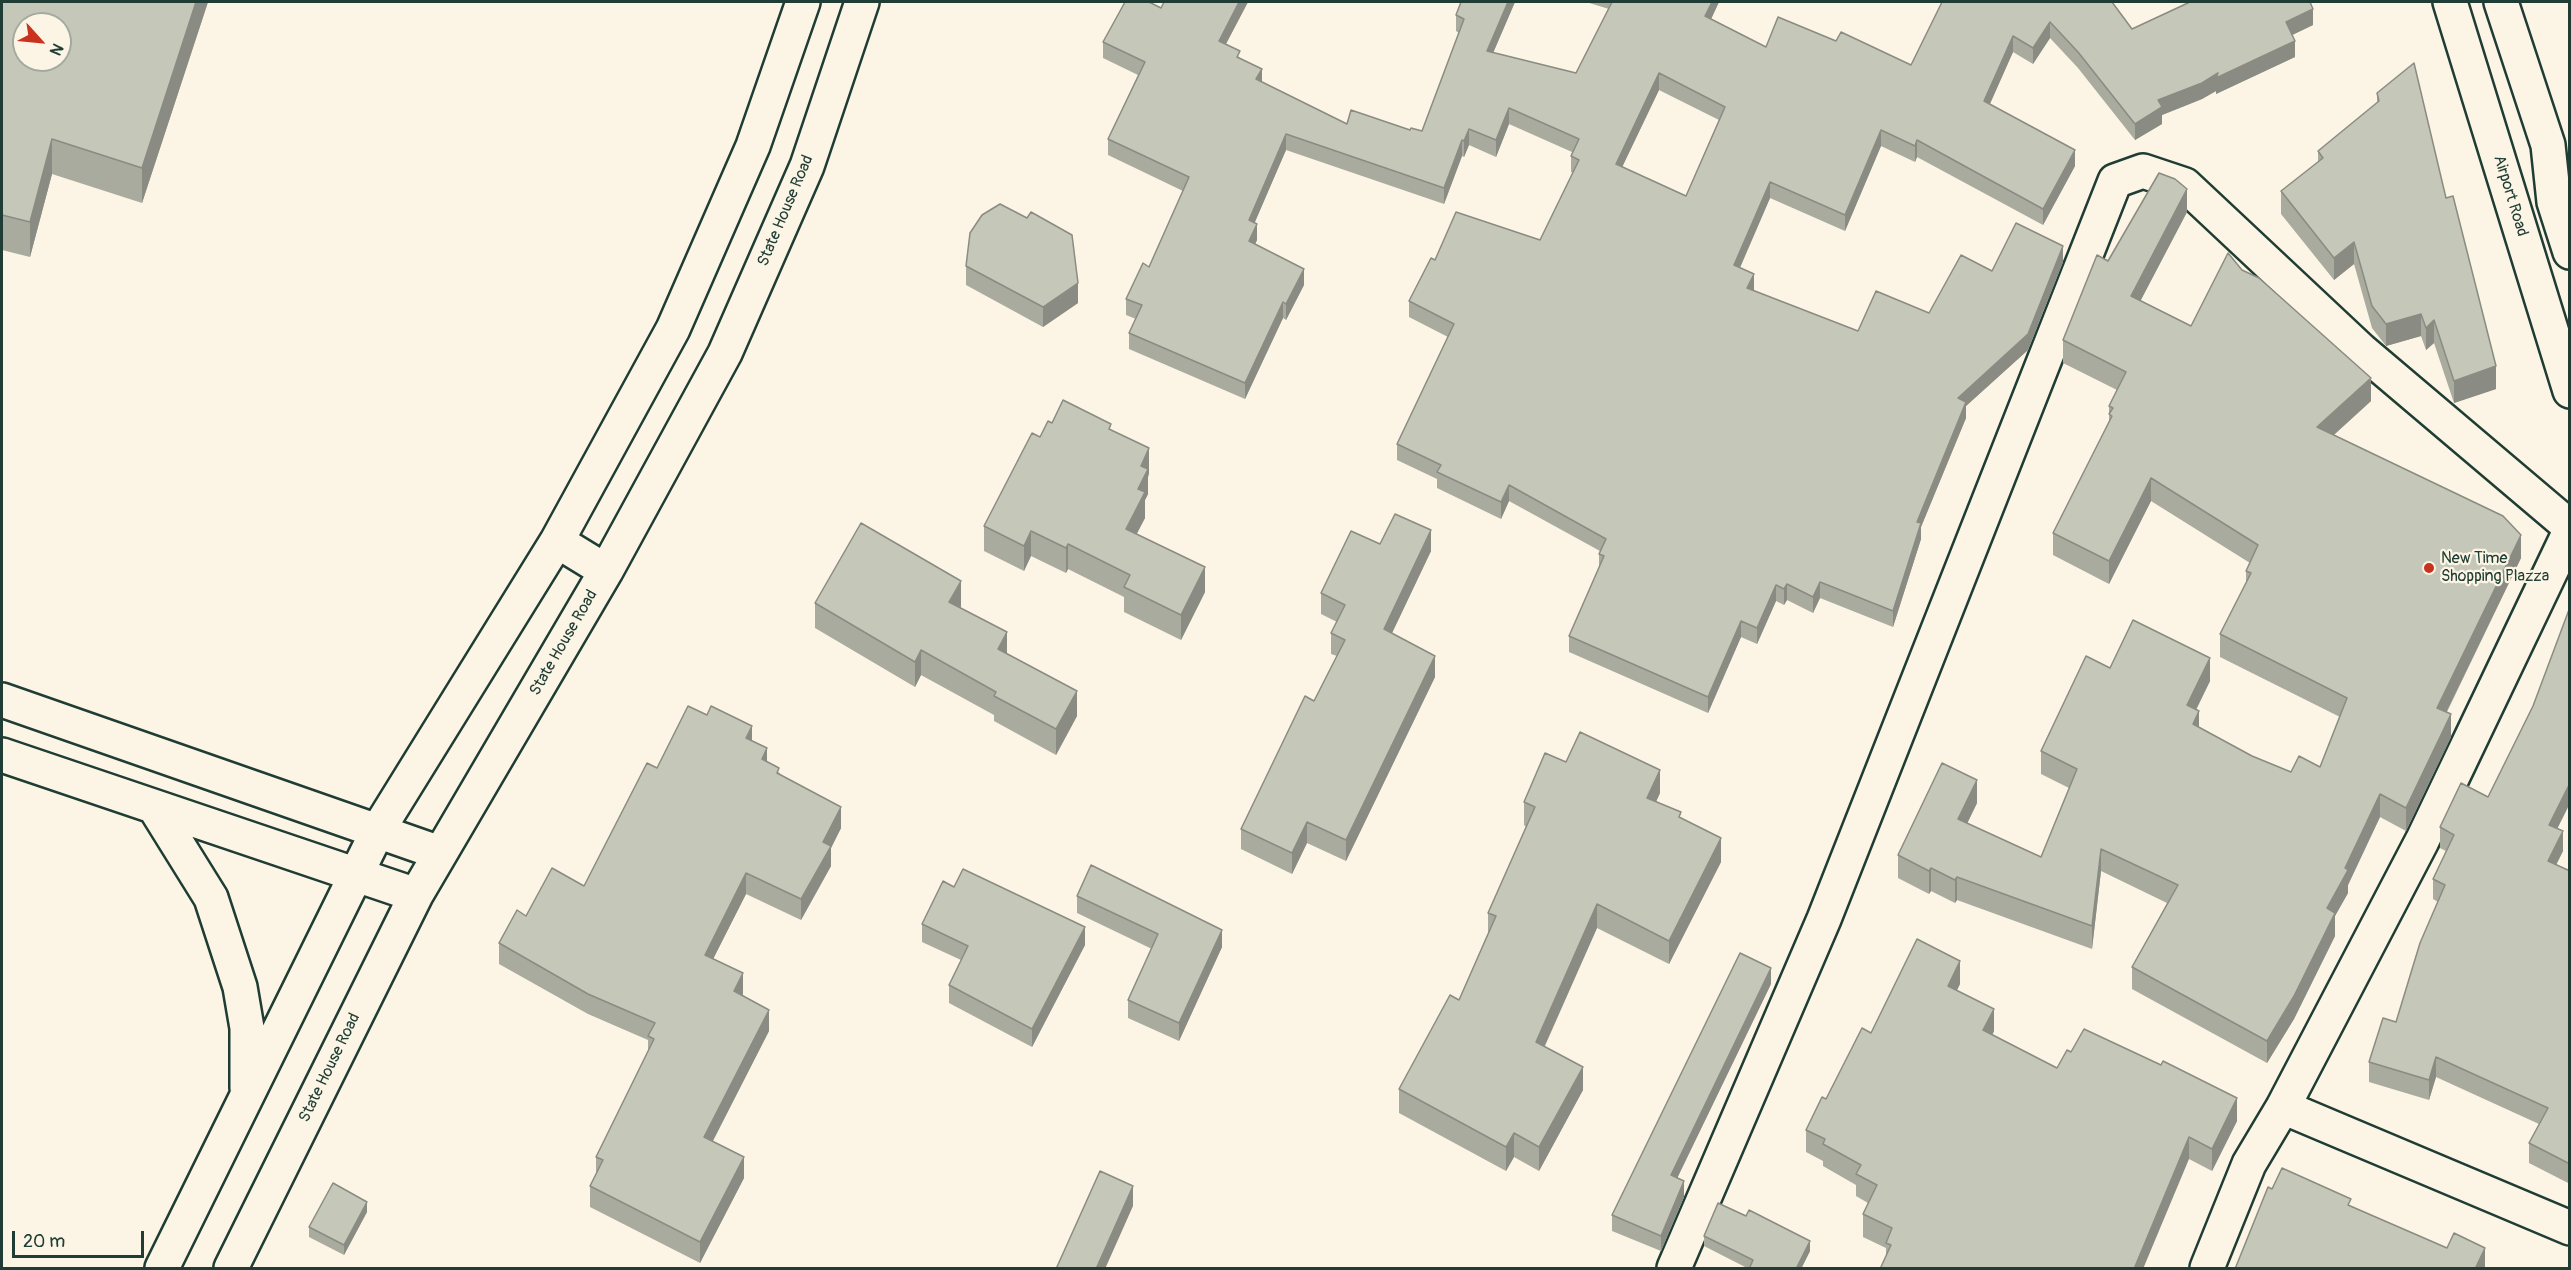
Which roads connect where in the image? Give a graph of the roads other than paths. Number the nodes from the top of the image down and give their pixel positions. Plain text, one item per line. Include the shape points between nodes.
1 (804, 2) edge
2 (862, 2) edge
3 (2450, 2) edge
4 (2501, 2) edge
5 (2562, 205) edge
6 (2570, 252) edge
7 (2570, 390) edge
8 (2570, 529) edge
9 (557, 541) junction
10 (606, 571) junction
11 (2, 700) edge
12 (2, 755) edge
13 (155, 808) junction
14 (378, 830) junction
15 (440, 853) junction
16 (357, 875) junction
17 (416, 895) junction
18 (247, 1094) junction
19 (2283, 1107) junction
20 (2570, 1228) edge
21 (162, 1269) edge
22 (231, 1269) edge
23 (1674, 1269) edge
24 (2207, 1269) edge

1 - 9 main road via 753,146 673,329
2 - 10 main road, State House Road via 807,166 725,353
3 - 7 main road, Airport Road
4 - 5 main road via 2548,145
5 - 6 main road
8 - 19 main road via 2422,841
8 - 23 main road via 2361,350 2185,185 2144,171 2115,181 1824,919
9 - 10 main road
9 - 14 main road
10 - 15 main road, State House Road
11 - 14 main road
12 - 13 main road
13 - 16 main road
13 - 18 main road via 211,898 240,987 247,1028
14 - 15 main road
14 - 16 main road
15 - 17 main road, State House Road
16 - 17 main road
16 - 18 main road
17 - 22 main road, State House Road
18 - 21 main road
19 - 20 main road
19 - 24 main road via 2249,1164

